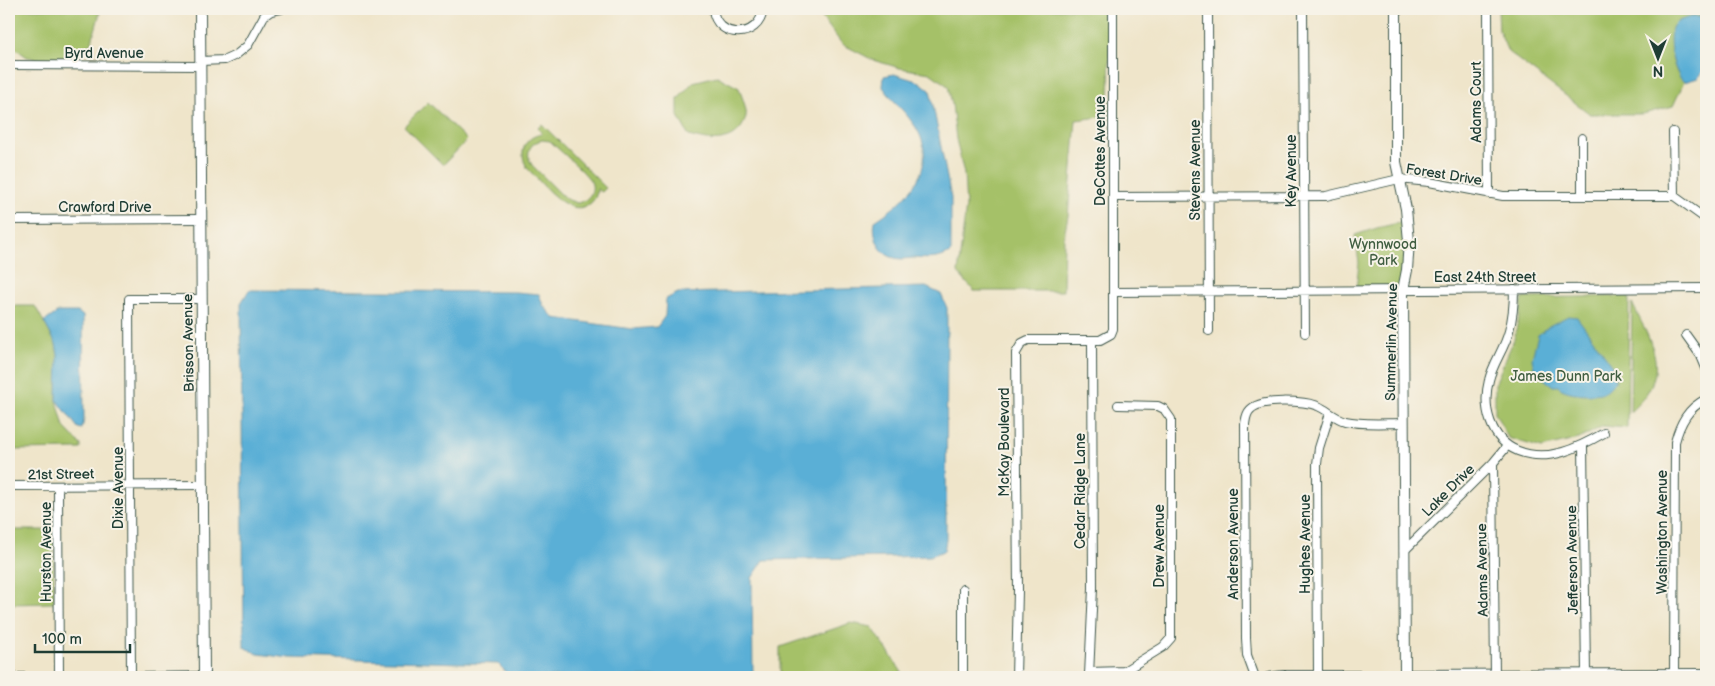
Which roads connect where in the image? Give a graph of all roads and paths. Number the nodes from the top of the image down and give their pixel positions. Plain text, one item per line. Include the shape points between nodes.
1 (200, 9) edge
2 (281, 9) edge
3 (392, 9) edge
4 (404, 9) edge
5 (713, 9) edge
6 (763, 9) edge
7 (1113, 9) edge
8 (1208, 9) edge
9 (1303, 9) edge
10 (1396, 9) edge
11 (1488, 9) edge
12 (200, 63) junction
13 (9, 65) edge
14 (1673, 132) dead end
15 (1582, 138) dead end
16 (1399, 179) junction
17 (1489, 194) junction
18 (1582, 196) junction
19 (1674, 196) junction
20 (1113, 197) junction
21 (1208, 197) junction
22 (1304, 197) junction
23 (201, 219) junction
24 (1706, 219) edge
25 (9, 220) edge
26 (1706, 288) edge
27 (1514, 289) junction
28 (1403, 290) junction
29 (1114, 292) junction
30 (1209, 292) junction
31 (1305, 292) junction
32 (201, 299) junction
33 (1209, 332) dead end
34 (1306, 332) dead end
35 (1686, 335) dead end
36 (1092, 340) junction
37 (1706, 368) edge
38 (1706, 399) edge
39 (1118, 405) dead end
40 (1330, 413) junction
41 (1403, 423) junction
42 (1604, 433) dead end
43 (1583, 445) junction
44 (1507, 446) junction
45 (1493, 463) junction
46 (130, 484) junction
47 (203, 485) junction
48 (9, 486) edge
49 (58, 487) junction
50 (1404, 551) junction
51 (964, 589) dead end
52 (1586, 674) junction
53 (1706, 674) edge
54 (1089, 675) edge
55 (1318, 676) junction
56 (1405, 676) edge
57 (1495, 676) edge
58 (1674, 676) edge
59 (9, 677) edge
60 (59, 677) edge
61 (112, 677) edge
62 (131, 677) edge
63 (136, 677) edge
64 (204, 677) edge
65 (964, 677) edge
66 (1016, 677) edge
67 (1255, 677) edge
68 (1268, 677) edge

1 - 12 street, Brisson Avenue
2 - 12 street, Byrd Avenue via 264,16 248,45 236,55
3 - 4 street
5 - 6 street via 720,26 738,33 756,25
7 - 20 street, DeCottes Avenue
8 - 21 street, Stevens Avenue
9 - 22 street, Key Avenue
10 - 16 street, Summerlin Avenue via 1396,162
11 - 17 street, Adams Court
12 - 13 street, Byrd Avenue
12 - 23 street, Brisson Avenue
14 - 19 street
15 - 18 street
16 - 17 street, Forest Drive
16 - 22 street, Forest Drive via 1326,196
16 - 28 street, Summerlin Avenue via 1409,226 1409,255
17 - 18 street, Forest Drive
18 - 19 street, Forest Drive
19 - 24 street
20 - 21 street, Forest Drive
20 - 29 street, DeCottes Avenue
21 - 22 street, Forest Drive
21 - 30 street, Stevens Avenue
22 - 31 street, Key Avenue
23 - 25 street, Crawford Drive
23 - 32 street, Brisson Avenue
26 - 27 street, East 24th Street
27 - 28 street, East 24th Street
27 - 44 street via 1509,333 1489,379 1487,394 1489,419 1495,435
28 - 31 street, East 24th Street
28 - 41 street, Summerlin Avenue
29 - 30 street, East 24th Street
29 - 36 street, McKay Boulevard via 1111,334
30 - 31 street, East 24th Street
30 - 33 street, Stevens Avenue
31 - 34 street, Key Avenue
32 - 46 street, Dixie Avenue via 129,299
32 - 47 street, Brisson Avenue
35 - 37 street
36 - 54 street, Cedar Ridge Lane via 1093,588
36 - 66 street, McKay Boulevard via 1028,340 1022,342 1016,353
38 - 58 street, Washington Avenue via 1682,420 1675,442
39 - 54 street, Drew Avenue via 1158,406 1171,419 1171,638 1163,647 1124,671
40 - 41 street via 1356,423
40 - 55 street, Hughes Avenue via 1317,464
40 - 67 street, Anderson Avenue via 1319,406 1295,402 1263,403 1256,405 1246,416 1246,638 1247,655
41 - 50 street, Summerlin Avenue
42 - 43 street
43 - 44 street via 1551,455 1536,455
43 - 52 street, Jefferson Avenue
44 - 45 street, Lake Drive
45 - 50 street, Lake Drive
45 - 57 street, Adams Avenue
46 - 47 street, 21st Street
46 - 49 street, 21st Street
46 - 62 street, Dixie Avenue
47 - 64 street, Brisson Avenue
48 - 49 street, 21st Street
49 - 60 street, Hurston Avenue
50 - 56 street, Summerlin Avenue
51 - 65 street
52 - 57 street
52 - 58 street
53 - 58 street
55 - 56 street
55 - 68 street
56 - 57 street
59 - 60 street
60 - 61 street
63 - 64 street

